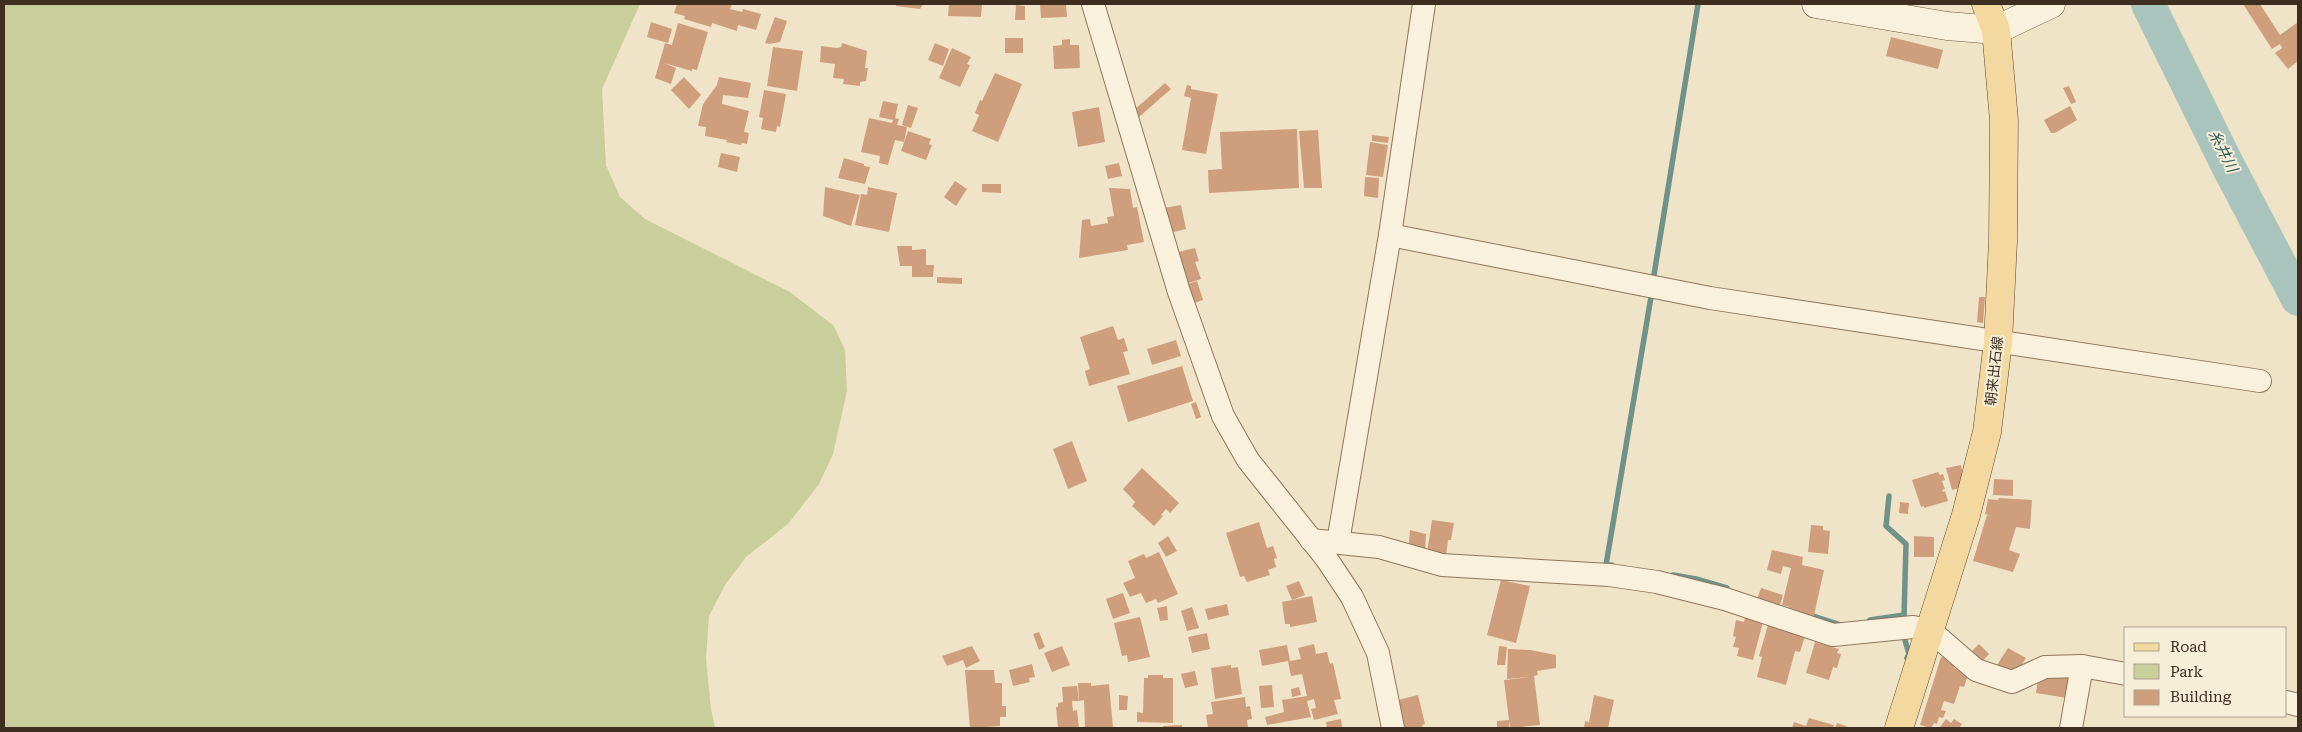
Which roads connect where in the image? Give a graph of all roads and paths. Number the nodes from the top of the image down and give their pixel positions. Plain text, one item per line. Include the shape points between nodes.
1 (1093, 4) edge
2 (1424, 4) edge
3 (1816, 4) edge
4 (1986, 4) edge
5 (2051, 4) edge
6 (1996, 30) junction
7 (1390, 235) junction
8 (1998, 342) junction
9 (2260, 381) dead end
10 (1311, 540) junction
11 (1338, 542) junction
12 (1931, 631) junction
13 (2082, 666) junction
14 (2124, 674) edge
15 (1393, 728) edge
16 (1900, 728) edge
17 (2071, 728) edge

1 - 10 street via 1179,292 1223,416 1248,460
2 - 7 street
3 - 6 street via 1947,26
4 - 6 main road, 朝来出石線
5 - 6 street
6 - 8 main road, 朝来出石線 via 2004,120
7 - 8 street via 1710,298
7 - 11 street
8 - 9 street
8 - 12 main road, 朝来出石線 via 1987,432
10 - 11 street
10 - 15 street via 1352,597 1378,653
11 - 12 street via 1379,547 1442,565 1609,575 1657,582 1725,599 1833,635 1913,627
12 - 13 street via 1976,670 2012,682 2044,667
12 - 16 main road, 朝来出石線
13 - 14 street
13 - 17 street

